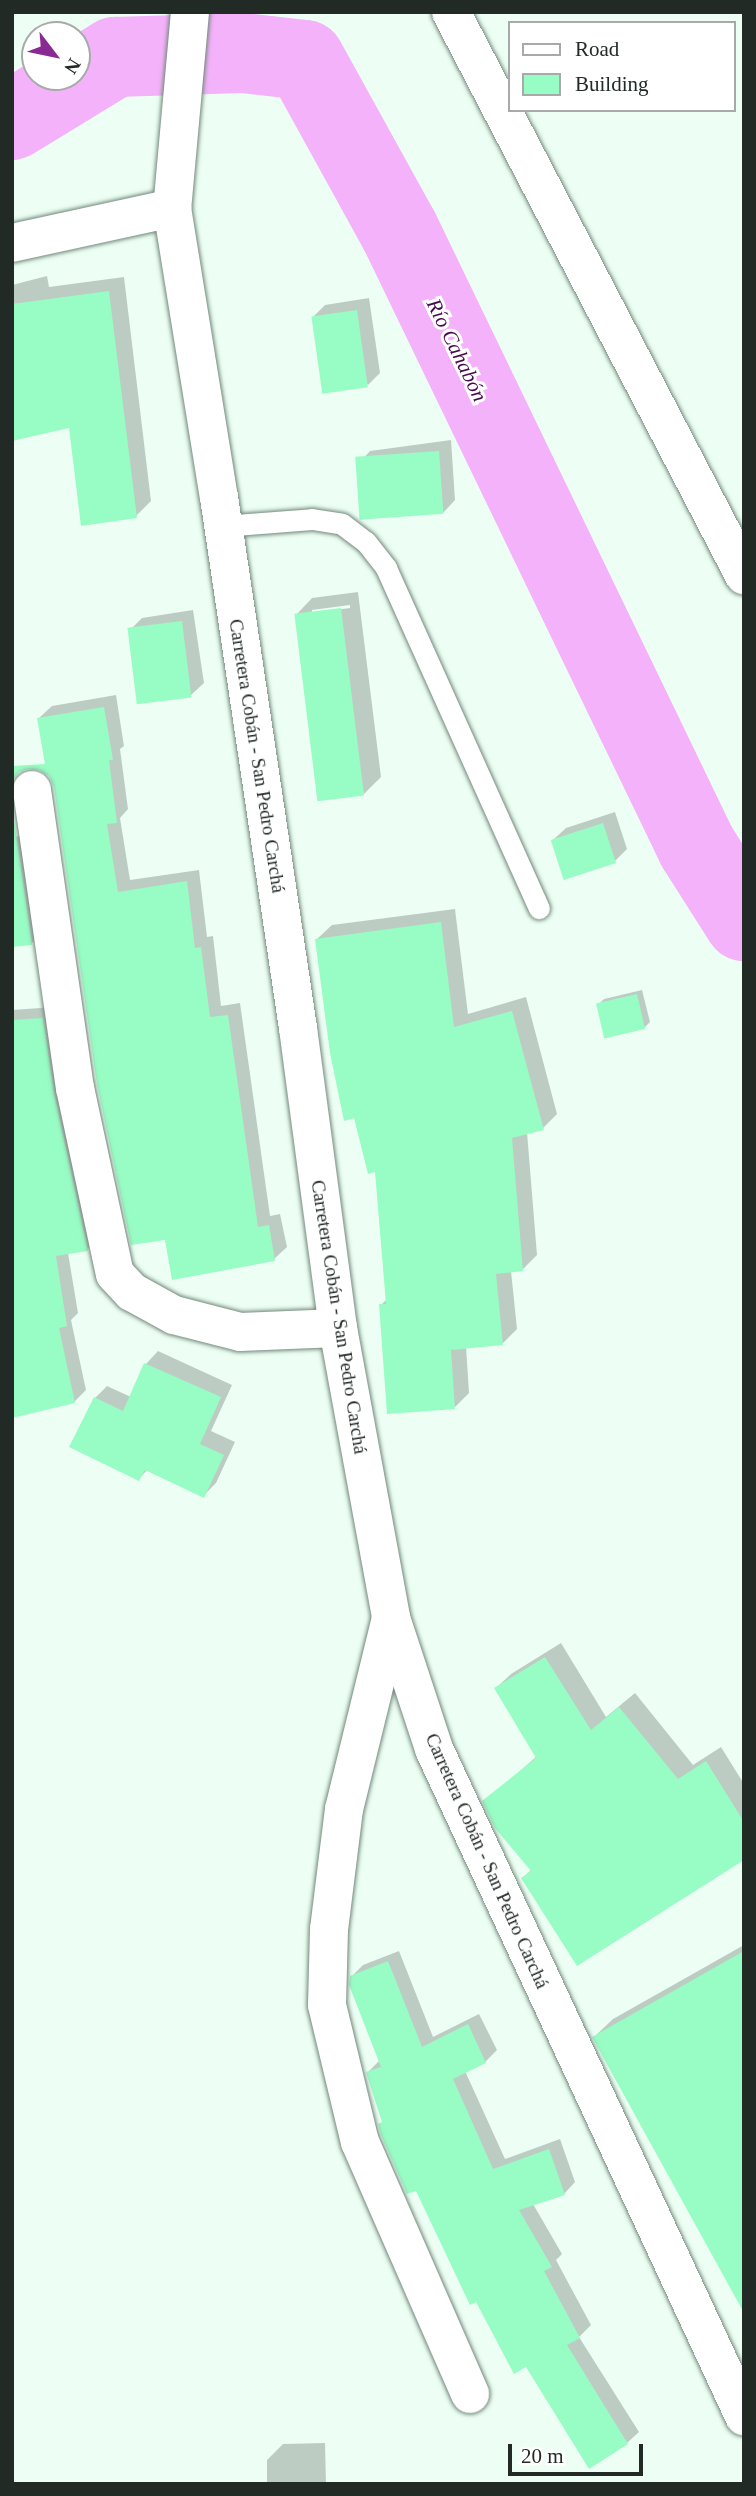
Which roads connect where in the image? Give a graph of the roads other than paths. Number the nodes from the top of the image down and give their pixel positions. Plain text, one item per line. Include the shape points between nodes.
1 (190, 12) edge
2 (451, 12) edge
3 (172, 208) junction
4 (12, 243) edge
5 (222, 526) junction
6 (744, 575) edge
7 (33, 790) dead end
8 (539, 908) dead end
9 (338, 1328) junction
10 (391, 1618) junction
11 (470, 2393) dead end
12 (741, 2404) edge

1 - 3 main road, Carretera Cobán - San Pedro Carchá
2 - 6 main road
3 - 4 main road
3 - 5 main road, Carretera Cobán - San Pedro Carchá
5 - 8 lane via 312,519 342,524 366,541 386,568
5 - 9 main road, Carretera Cobán - San Pedro Carchá
7 - 9 main road via 75,1088 115,1274 132,1292 174,1315 240,1332
9 - 10 main road, Carretera Cobán - San Pedro Carchá
10 - 11 main road via 344,1809 330,1929 327,2005 359,2142
10 - 12 main road, Carretera Cobán - San Pedro Carchá via 434,1749

